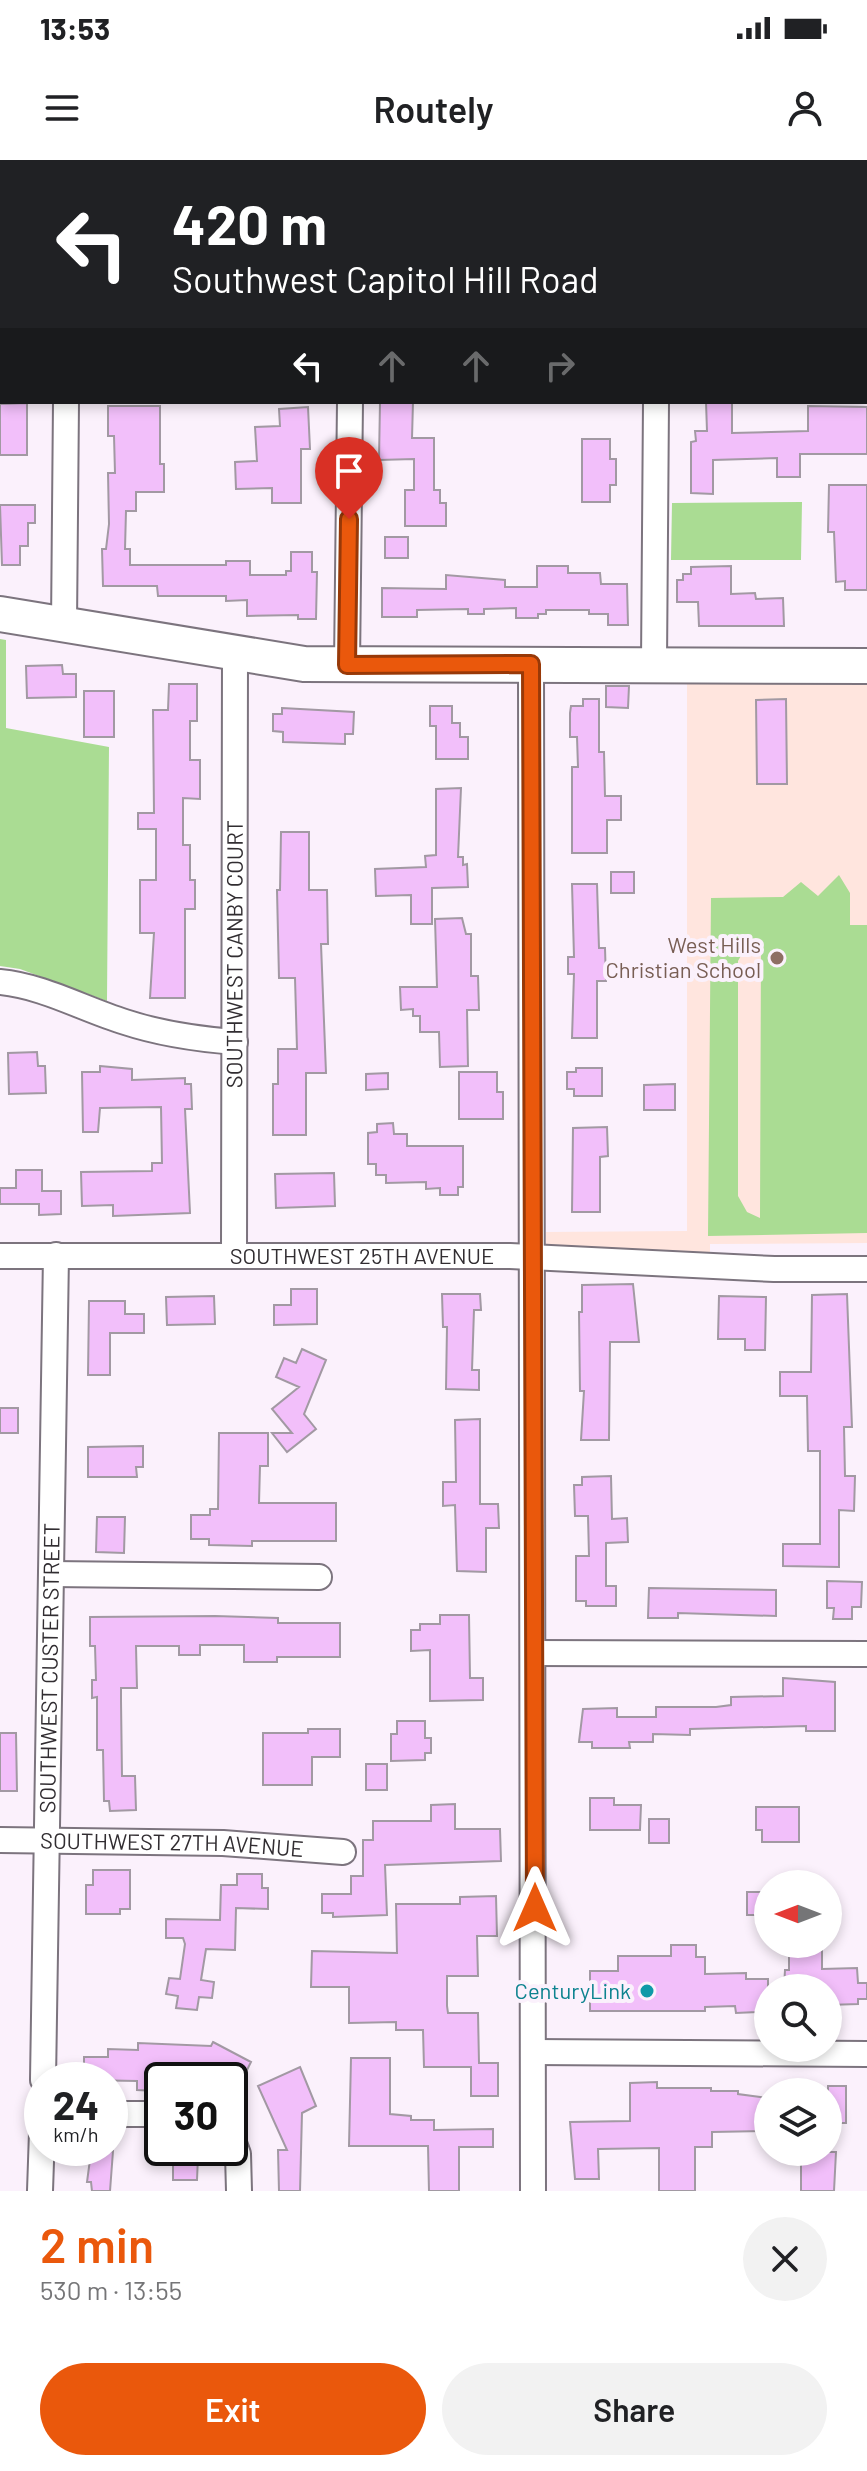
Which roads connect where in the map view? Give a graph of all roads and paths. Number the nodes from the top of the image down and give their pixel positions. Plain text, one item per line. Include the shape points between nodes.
1 (66, 404) edge
2 (350, 404) edge
3 (656, 404) edge
4 (0, 614) edge
5 (64, 625) junction
6 (235, 655) junction
7 (654, 663) junction
8 (531, 664) junction
9 (347, 665) junction
10 (867, 666) edge
11 (0, 982) edge
12 (235, 1042) junction
13 (234, 1254) junction
14 (56, 1255) junction
15 (0, 1256) edge
16 (533, 1260) junction
17 (867, 1269) edge
18 (51, 1574) junction
19 (319, 1577) dead end
20 (533, 1653) junction
21 (867, 1654) edge
22 (0, 1840) edge
23 (47, 1840) junction
24 (343, 1852) dead end
25 (533, 2052) junction
26 (867, 2054) edge
27 (43, 2062) edge
28 (41, 2166) edge
29 (238, 2166) edge
30 (40, 2191) edge
31 (239, 2191) edge
32 (533, 2191) edge

1 - 5 street
2 - 9 street
3 - 7 street
4 - 5 street
5 - 6 street
6 - 9 street
6 - 12 street, SOUTHWEST CANBY COURT
7 - 8 street
7 - 10 street
8 - 9 street
8 - 16 street
11 - 12 street via 33,988 126,1023 183,1037
12 - 13 street, SOUTHWEST CANBY COURT
13 - 14 street, SOUTHWEST 25TH AVENUE
13 - 16 street, SOUTHWEST 25TH AVENUE
14 - 15 street, SOUTHWEST 25TH AVENUE
14 - 18 street, SOUTHWEST CUSTER STREET
16 - 17 street, SOUTHWEST 25TH AVENUE
16 - 20 street
18 - 19 street
18 - 23 street, SOUTHWEST CUSTER STREET
20 - 21 street
20 - 25 street
22 - 23 street, SOUTHWEST 27TH AVENUE
23 - 24 street, SOUTHWEST 27TH AVENUE via 223,1843
23 - 27 street, SOUTHWEST CUSTER STREET
25 - 26 street
25 - 32 street
28 - 30 street
29 - 31 street

